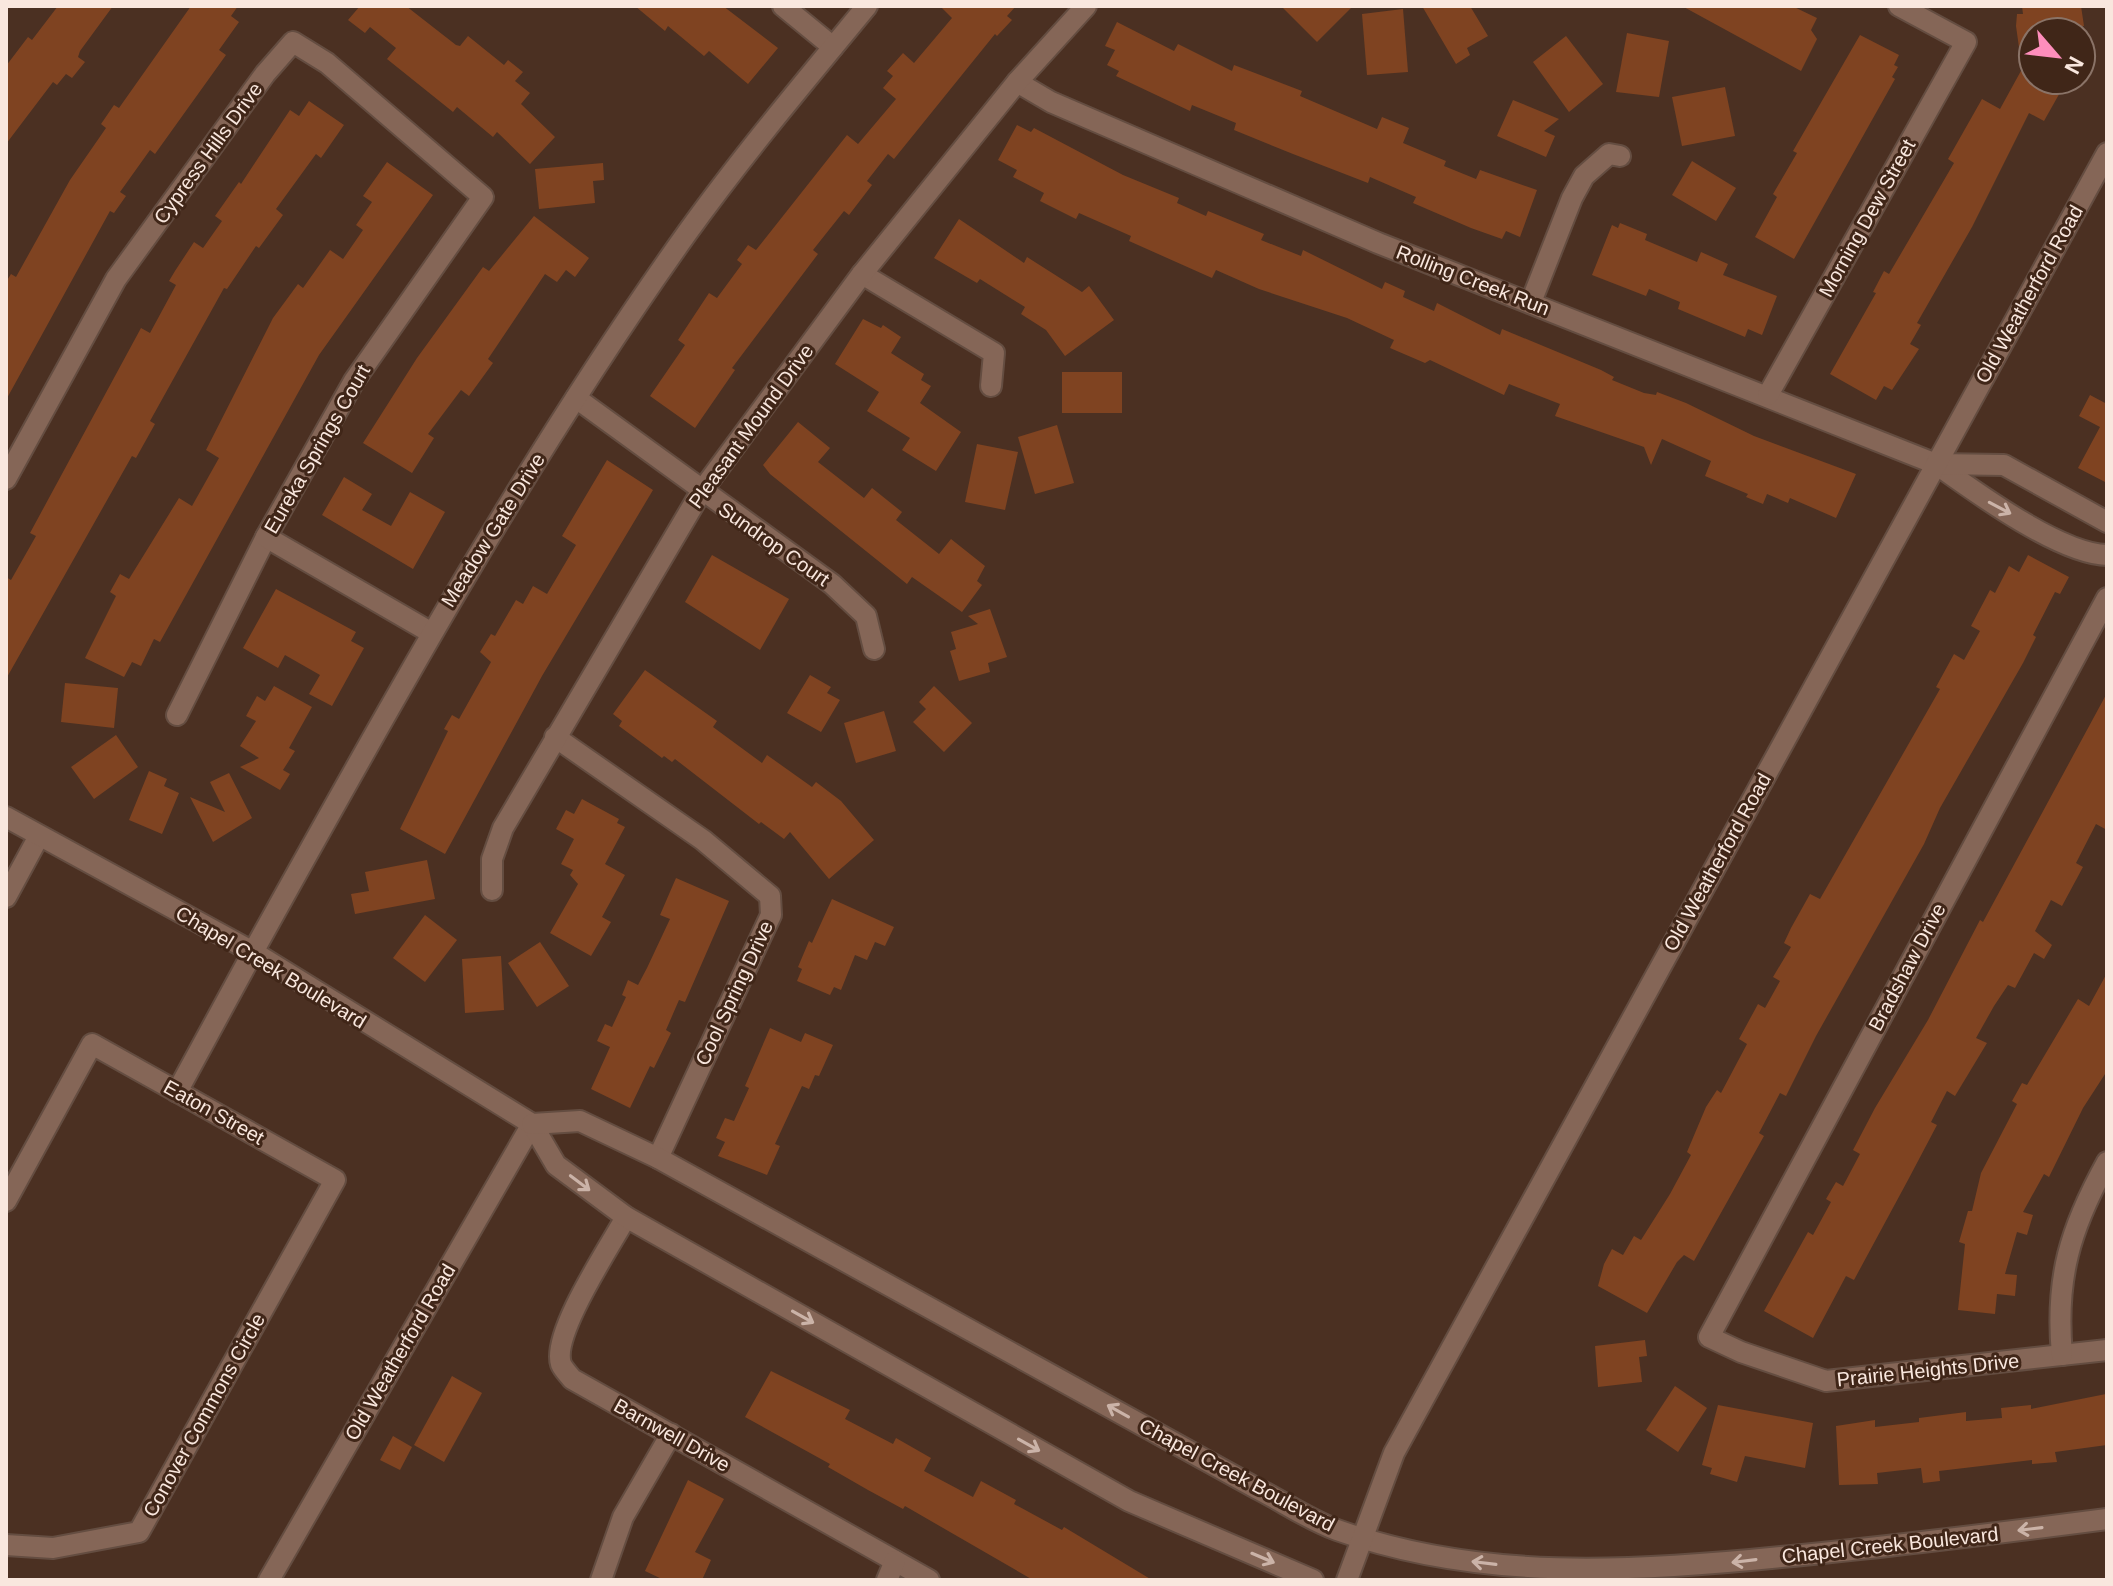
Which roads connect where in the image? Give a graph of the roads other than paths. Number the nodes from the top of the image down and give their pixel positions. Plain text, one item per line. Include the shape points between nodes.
1 (783, 6) edge
2 (867, 6) edge
3 (1086, 6) edge
4 (1899, 6) edge
5 (833, 47) junction
6 (1017, 82) junction
7 (2107, 153) edge
8 (1620, 156) dead end
9 (483, 197) joint
10 (862, 274) junction
11 (1531, 302) junction
12 (991, 386) dead end
13 (1768, 395) junction
14 (576, 398) junction
15 (1936, 464) junction
16 (6, 479) edge
17 (701, 492) junction
18 (2107, 522) edge
19 (266, 537) junction
20 (2107, 555) edge
21 (2107, 598) edge
22 (430, 632) junction
23 (874, 649) dead end
24 (177, 715) dead end
25 (555, 737) junction
26 (6, 817) edge
27 (39, 836) junction
28 (492, 890) dead end
29 (6, 897) edge
30 (253, 952) junction
31 (177, 1092) junction
32 (532, 1124) junction
33 (658, 1158) junction
34 (2107, 1162) edge
35 (335, 1180) joint
36 (6, 1201) edge
37 (626, 1217) junction
38 (1709, 1337) joint
39 (2107, 1350) edge
40 (2062, 1355) junction
41 (671, 1434) junction
42 (2107, 1519) edge
43 (1362, 1537) junction
44 (6, 1545) edge
45 (895, 1561) junction
46 (269, 1580) edge
47 (601, 1580) edge
48 (887, 1580) edge
49 (929, 1580) edge
50 (1313, 1580) edge
51 (1347, 1580) edge

1 - 5 street
2 - 5 street, Meadow Gate Drive
3 - 6 street, Pleasant Mound Drive
4 - 13 street, Morning Dew Street via 1966,42
5 - 14 street, Meadow Gate Drive via 688,232
6 - 10 street, Pleasant Mound Drive
6 - 11 street, Rolling Creek Run via 1051,102 1259,193
7 - 15 street, Old Weatherford Road
8 - 11 street via 1609,154 1584,176
9 - 16 street, Cypress Hills Drive via 327,63 293,42 116,279
9 - 19 street, Eureka Springs Court via 354,381
10 - 12 street via 994,353
10 - 17 street, Pleasant Mound Drive
11 - 13 street, Rolling Creek Run
13 - 15 street, Rolling Creek Run
14 - 17 street, Sundrop Court
14 - 22 street, Meadow Gate Drive
15 - 18 street via 2004,465
15 -> 20 street via 1986,500 2087,555
15 - 43 street, Old Weatherford Road via 1394,1453
17 - 23 street, Sundrop Court via 832,584 866,616
17 - 25 street, Pleasant Mound Drive
19 - 22 street
19 - 24 street, Eureka Springs Court
21 - 38 street, Bradshaw Drive
22 - 30 street, Meadow Gate Drive
25 - 28 street, Pleasant Mound Drive via 503,828 492,859
25 - 33 street, Cool Spring Drive via 703,840 773,902
26 - 27 street, Chapel Creek Boulevard
27 - 29 street
27 - 30 street, Chapel Creek Boulevard
30 - 31 street, Meadow Gate Drive
30 - 32 street, Chapel Creek Boulevard
31 - 35 street, Eaton Street
31 - 36 street, Eaton Street via 92,1044
32 - 33 street, Chapel Creek Boulevard via 580,1121
32 -> 37 street, Chapel Creek Boulevard via 556,1165
32 - 46 street, Old Weatherford Road
43 -> 33 street, Chapel Creek Boulevard via 1334,1529 1256,1488
34 - 40 street via 2080,1212 2064,1266
35 - 44 street, Conover Commons Circle via 139,1532 53,1548
37 - 41 street, Barnwell Drive via 568,1323 561,1363 572,1379
37 -> 50 street, Chapel Creek Boulevard via 1129,1501
38 - 40 street, Prairie Heights Drive via 1826,1381
39 - 40 street, Prairie Heights Drive
41 - 45 street, Barnwell Drive
41 - 47 street via 623,1517
42 -> 43 street, Chapel Creek Boulevard via 1828,1553 1629,1569 1468,1561
43 - 51 street, Old Weatherford Road
45 - 48 street
45 - 49 street, Barnwell Drive

